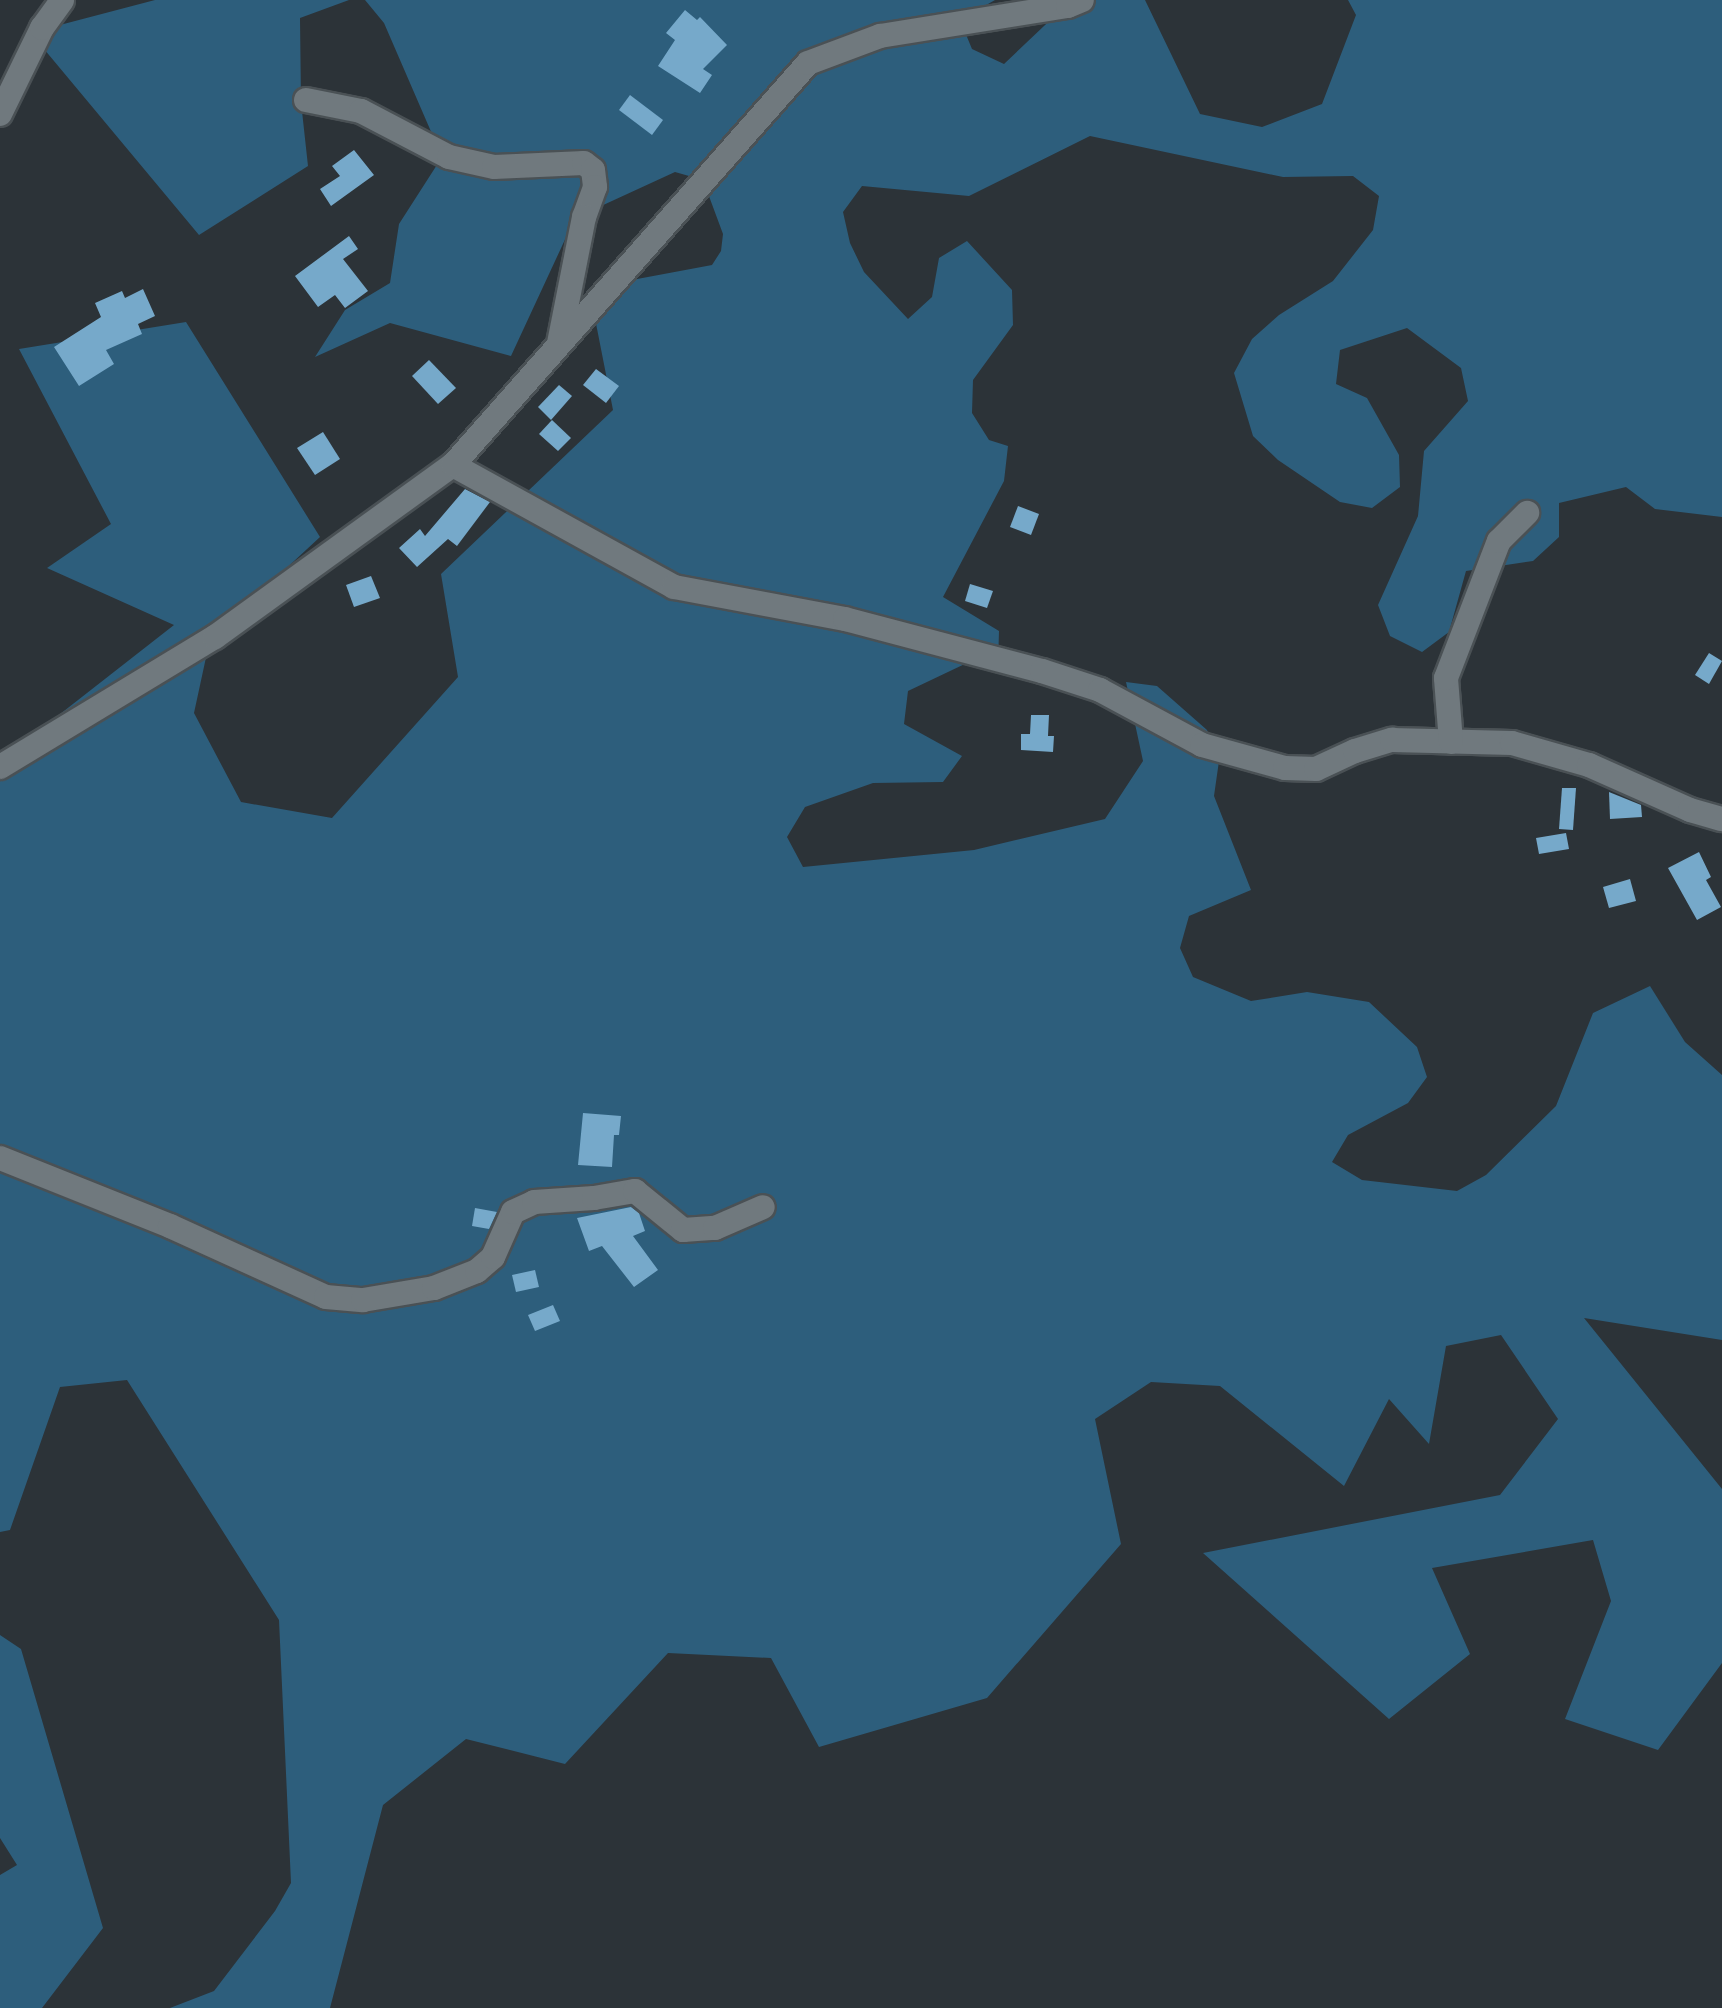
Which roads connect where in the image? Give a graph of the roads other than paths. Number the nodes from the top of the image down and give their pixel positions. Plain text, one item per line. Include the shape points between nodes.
1 (62, 0) edge
2 (1082, 0) edge
3 (306, 100) dead end
4 (0, 114) edge
5 (558, 345) junction
6 (453, 465) junction
7 (1527, 513) dead end
8 (1451, 742) junction
9 (0, 767) edge
10 (1722, 819) edge
11 (0, 1158) edge
12 (763, 1207) dead end

1 - 4 street via 42,28
2 - 5 street via 880,36 808,63
3 - 5 street via 361,111 449,157 494,167 584,163 593,170 595,187
5 - 6 street
6 - 8 street via 674,587 845,619 1042,671 1100,690 1202,745 1285,768 1316,769 1392,740
6 - 9 street via 215,637
7 - 8 street via 1499,541 1446,678
8 - 10 street via 1512,743 1589,765
11 - 12 street via 170,1226 326,1297 363,1300 434,1288 477,1271 493,1257 513,1212 534,1202 635,1191 683,1230 715,1228

